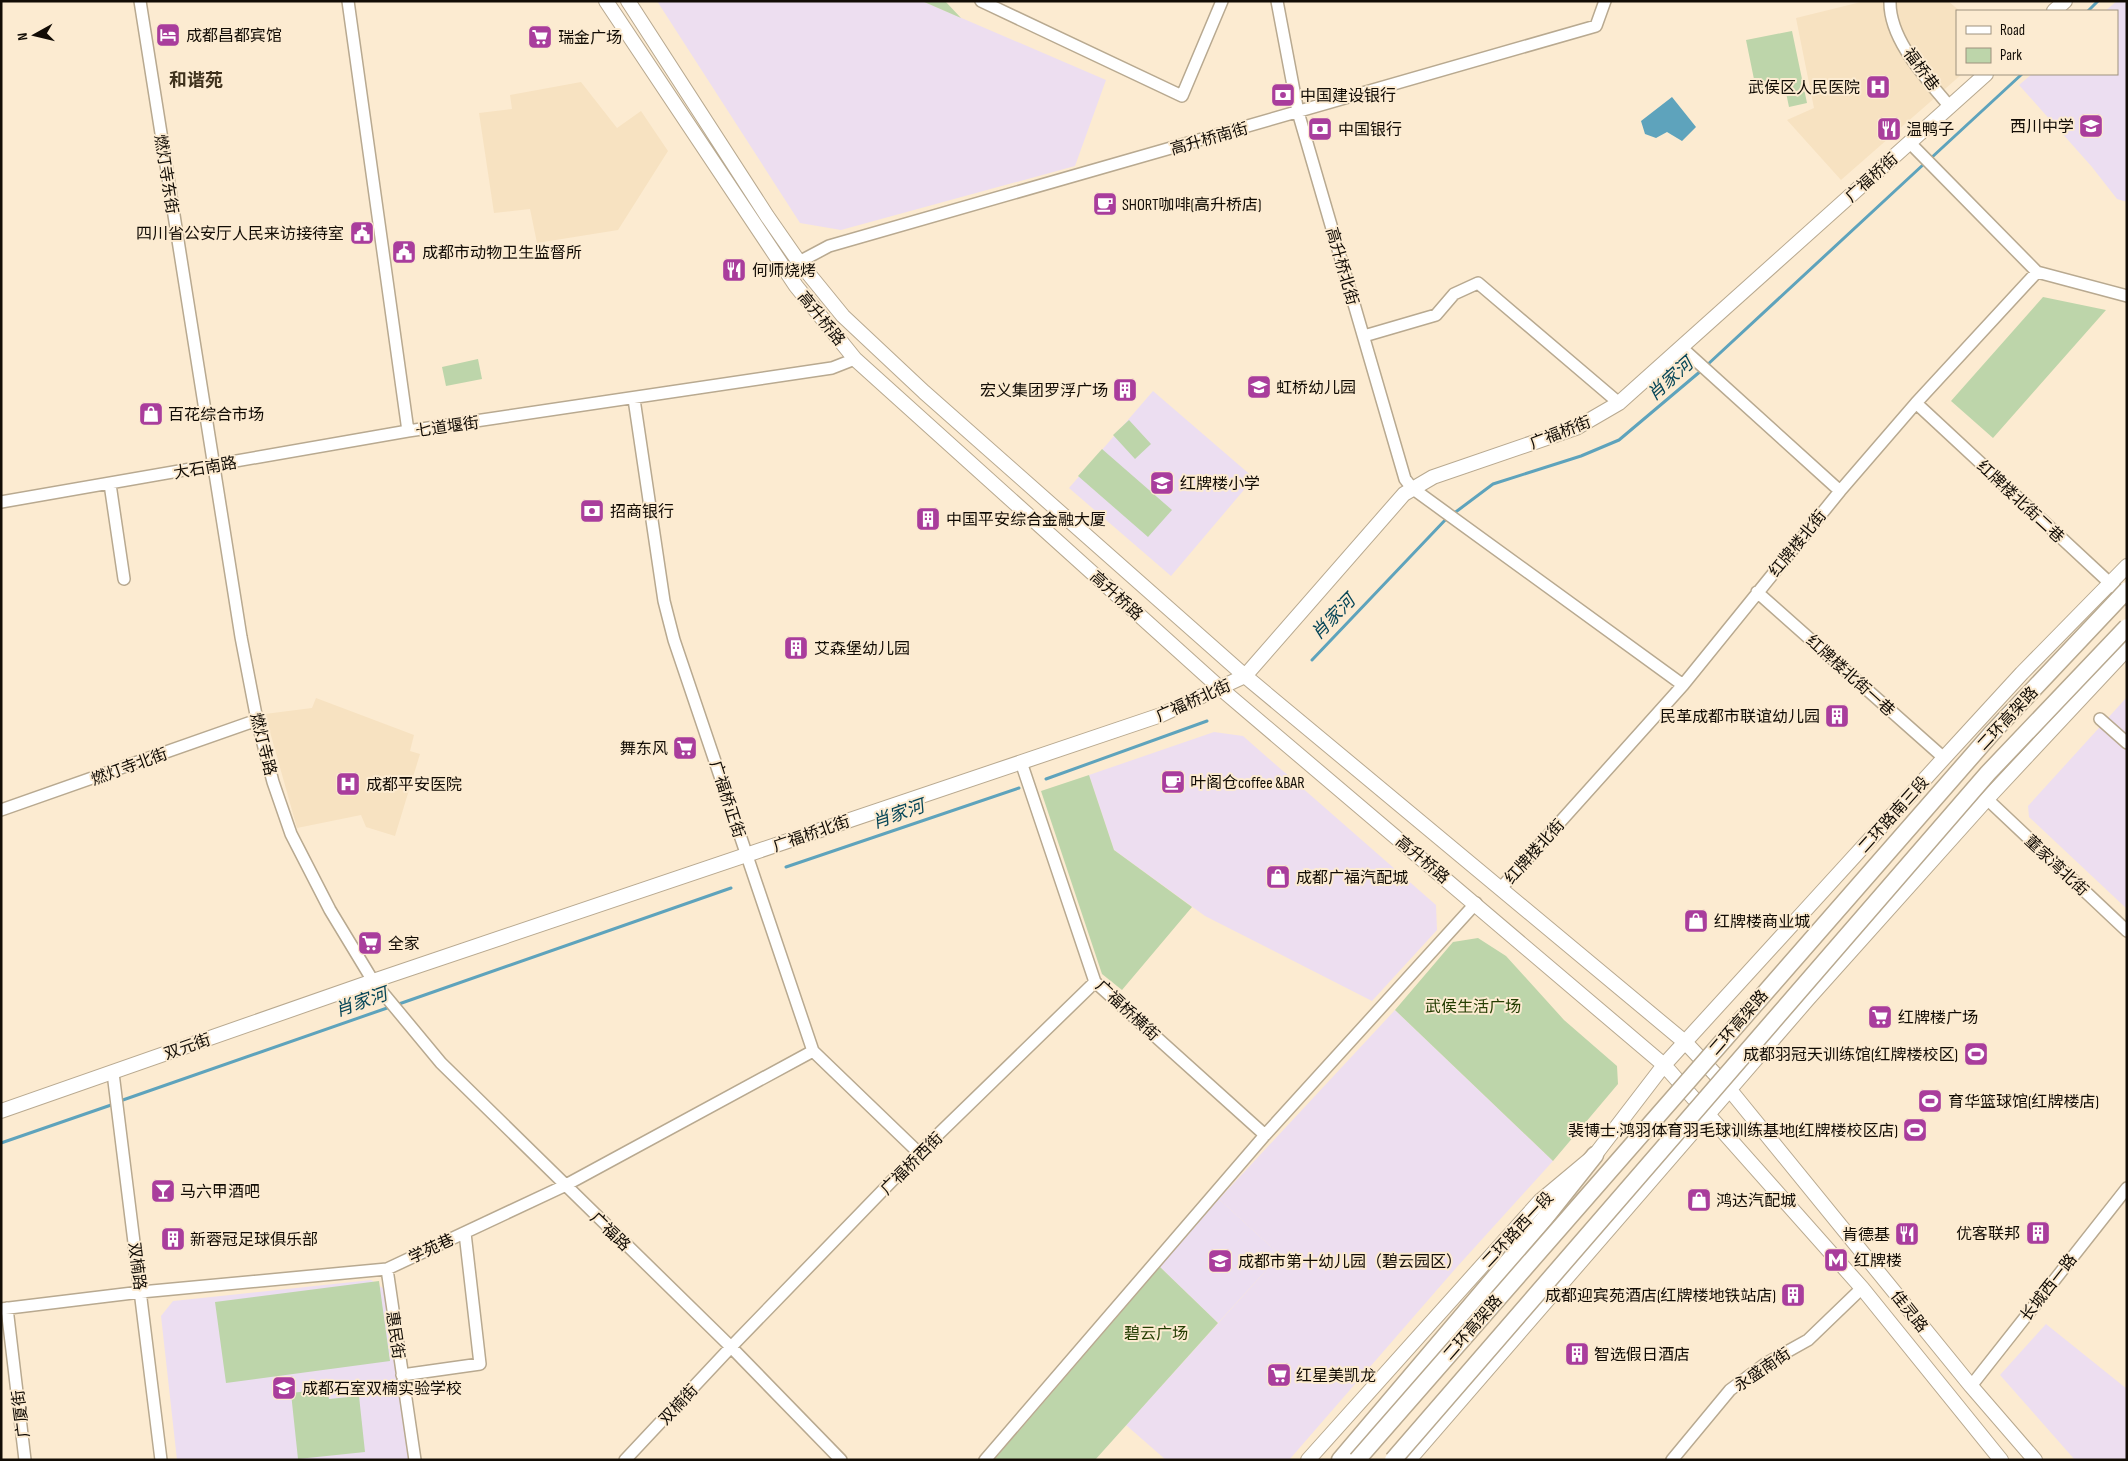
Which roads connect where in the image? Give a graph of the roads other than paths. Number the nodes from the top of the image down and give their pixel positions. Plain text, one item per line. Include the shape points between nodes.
1 (140, 1) edge
2 (348, 1) edge
3 (606, 1) edge
4 (628, 1) edge
5 (981, 1) edge
6 (1222, 1) edge
7 (1277, 1) edge
8 (1605, 1) edge
9 (1890, 1) edge
10 (2065, 1) edge
11 (2055, 10) edge
12 (1985, 75) edge
13 (1950, 107) junction
14 (1298, 112) junction
15 (1909, 142) junction
16 (799, 262) junction
17 (2037, 272) junction
18 (2127, 296) edge
19 (1364, 336) junction
20 (1681, 347) junction
21 (855, 359) junction
22 (634, 399) junction
23 (1619, 403) junction
24 (1916, 403) junction
25 (408, 431) junction
26 (212, 465) junction
27 (110, 484) junction
28 (1412, 488) junction
29 (1840, 491) junction
30 (1, 502) edge
31 (2127, 566) edge
32 (124, 579) dead end
33 (2111, 583) junction
34 (2127, 590) edge
35 (1757, 592) junction
36 (2127, 599) edge
37 (2127, 627) edge
38 (2127, 648) edge
39 (1245, 676) junction
40 (1683, 685) junction
41 (1220, 688) junction
42 (2100, 719) dead end
43 (257, 720) junction
44 (2127, 743) edge
45 (1944, 758) junction
46 (1021, 762) junction
47 (1987, 799) junction
48 (1, 810) edge
49 (746, 855) junction
50 (1501, 888) junction
51 (1476, 903) junction
52 (2127, 931) edge
53 (373, 981) junction
54 (1095, 982) junction
55 (387, 998) joint
56 (1686, 1043) junction
57 (814, 1051) junction
58 (1664, 1065) junction
59 (113, 1073) junction
60 (1730, 1090) junction
61 (1, 1111) edge
62 (1709, 1115) junction
63 (1265, 1135) junction
64 (919, 1153) junction
65 (1595, 1154) junction
66 (564, 1186) junction
67 (2127, 1188) edge
68 (465, 1233) junction
69 (387, 1269) junction
70 (1862, 1288) junction
71 (141, 1292) junction
72 (4, 1309) edge
73 (730, 1347) junction
74 (402, 1375) junction
75 (1971, 1386) junction
76 (25, 1460) edge
77 (161, 1460) edge
78 (415, 1460) edge
79 (625, 1460) edge
80 (841, 1460) edge
81 (985, 1460) edge
82 (1308, 1460) edge
83 (1340, 1460) edge
84 (1357, 1460) edge
85 (1393, 1460) edge
86 (1409, 1460) edge
87 (1672, 1460) edge
88 (2001, 1460) edge
89 (2036, 1460) edge

1 - 26 street, 燃灯寺东街
2 - 25 street, 七道堰街
3 - 21 main road, 高升桥路 via 796,286
4 - 16 main road, 高升桥路
5 - 6 street via 1182,96
7 - 14 street, 高升桥北街
8 - 14 street, 高升桥南街 via 1596,26
9 - 13 street, 福桥巷 via 1889,14 1910,59
10 - 11 main road
12 - 13 main road, 广福桥街
13 - 15 main road, 广福桥街
14 - 16 street, 高升桥南街 via 829,246
14 - 19 street, 高升桥北街
15 - 17 street
15 - 20 main road, 广福桥街
16 - 39 main road, 高升桥路 via 843,316 924,392
17 - 18 street
17 - 24 street, 红牌楼北街
19 - 23 street via 1436,315 1454,294 1478,283
19 - 28 street, 高升桥北街 via 1405,479
20 - 23 main road, 广福桥街
20 - 29 street
21 - 22 street, 七道堰街 via 832,368
21 - 41 main road, 高升桥路
22 - 25 street, 七道堰街
22 - 49 street, 广福桥正街 via 664,601
23 - 28 main road, 广福桥街 via 1576,428 1434,477
24 - 29 street, 红牌楼北街
24 - 33 street, 红牌楼北街二巷
25 - 26 street, 大石南路
26 - 27 street, 大石南路
26 - 43 street, 燃灯寺路
27 - 30 street, 大石南路
27 - 32 street
28 - 39 main road, 广福桥街
28 - 40 street, 高升桥北街
29 - 35 street, 红牌楼北街
31 - 33 main road, 二环路南三段
33 - 36 street, 红牌楼北街二巷
33 - 45 main road, 二环路南三段
34 - 84 highway, 二环高架路, bridge via 1992,733
35 - 40 street, 红牌楼北街
35 - 45 street, 红牌楼北街一巷
37 - 85 highway, 二环高架路, bridge via 1988,773
38 - 47 main road
39 - 41 main road, 广福桥北街
39 - 50 main road, 高升桥路
40 - 50 street, 红牌楼北街
41 - 46 main road, 广福桥北街 via 1161,715
41 - 51 main road, 高升桥路
42 - 44 street
43 - 48 street, 燃灯寺北街
43 - 53 street, 燃灯寺路 via 291,834 330,910
45 - 56 main road, 二环路南三段
46 - 49 main road, 广福桥北街
46 - 54 street, 广福桥横街
47 - 52 street, 董家湾北街
47 - 60 main road
49 - 53 main road, 广福桥北街
49 - 57 street, 广福桥正街
50 - 56 main road, 高升桥路
51 - 58 main road, 高升桥路
51 - 63 street
53 - 55 street, 燃灯寺路
53 - 59 main road, 双元街
54 - 63 street, 广福桥横街
54 - 64 street, 广福桥西街
55 - 66 street, 广福路 via 441,1063
56 - 58 main road, 二环路南三段
56 - 60 main road, 高升桥路
57 - 64 street, 广福桥正街
57 - 66 street, 学苑巷
58 - 62 main road, 高升桥路
58 - 65 main road, 二环路西一段
59 - 61 main road, 双元街
59 - 71 street, 双楠路
60 - 62 main road
60 - 75 main road, 佳灵路
62 - 70 main road, 佳灵路
62 - 86 main road
63 - 81 street
64 - 73 street, 广福桥西街
65 - 82 main road, 二环路西一段 via 1540,1201
65 - 83 highway via 1545,1218
66 - 68 street, 学苑巷
66 - 73 street, 广福路
67 - 75 street, 长城西一路
68 - 69 street, 学苑巷
68 - 74 street via 480,1364
69 - 71 street, 学苑巷
69 - 74 street, 惠民街
70 - 87 street, 永盛南街 via 1808,1340 1765,1364 1730,1390
70 - 88 main road, 佳灵路
71 - 72 street, 学苑巷
71 - 77 street, 双楠路
72 - 76 street, 广厦街
73 - 79 street, 双楠街
73 - 80 street, 广福路
74 - 78 street, 惠民街
75 - 89 main road, 佳灵路

